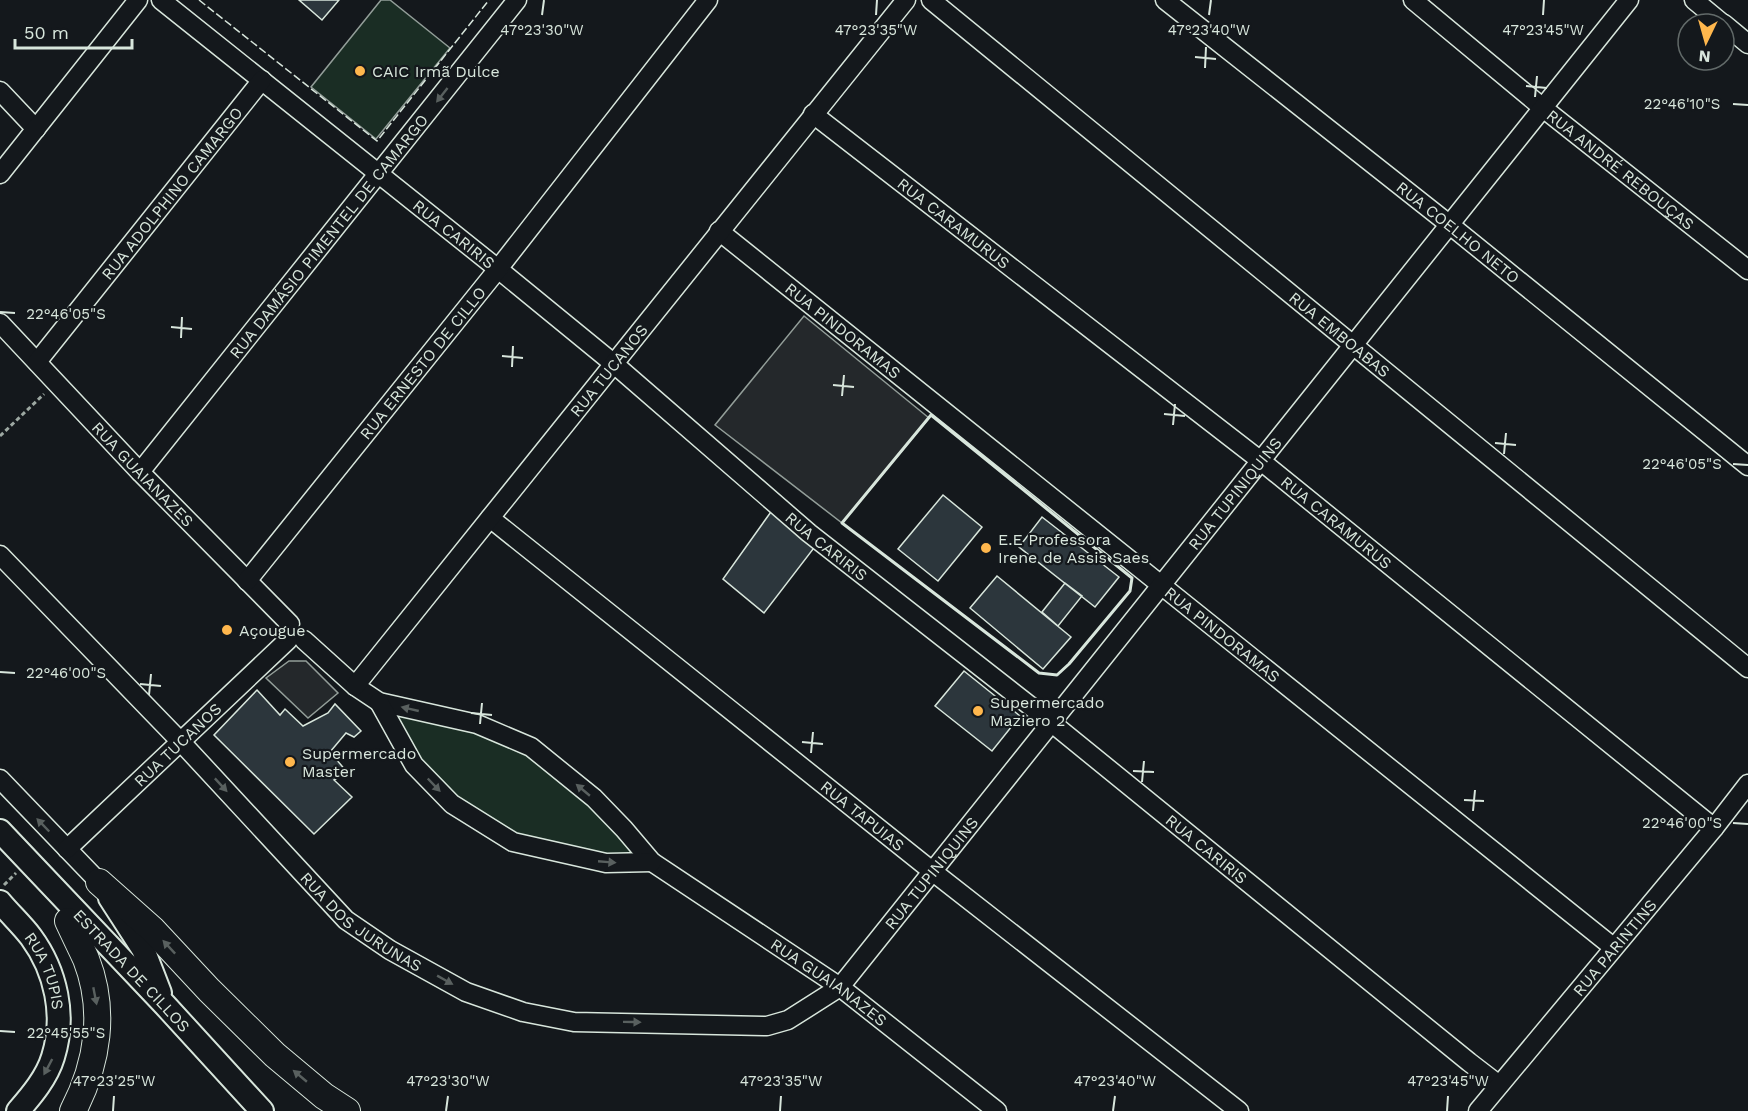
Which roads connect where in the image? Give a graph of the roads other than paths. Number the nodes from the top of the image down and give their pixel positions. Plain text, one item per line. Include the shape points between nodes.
1 (138, 0) edge
2 (161, 0) edge
3 (517, 0) edge
4 (708, 0) edge
5 (906, 0) edge
6 (931, 0) edge
7 (1165, 0) edge
8 (1413, 0) edge
9 (1629, 0) edge
10 (1694, 0) edge
11 (1709, 12) edge
12 (1736, 34) edge
13 (1748, 44) edge
14 (262, 80) junction
15 (0, 91) edge
16 (1543, 108) junction
17 (813, 114) junction
18 (36, 129) junction
19 (0, 174) edge
20 (379, 174) junction
21 (1450, 225) junction
22 (719, 231) junction
23 (498, 269) junction
24 (1748, 270) edge
25 (0, 323) edge
26 (1354, 345) junction
27 (37, 362) junction
28 (613, 363) junction
29 (1261, 460) junction
30 (1748, 466) edge
31 (140, 472) junction
32 (490, 518) junction
33 (0, 555) edge
34 (247, 581) junction
35 (1161, 585) junction
36 (294, 635) junction
37 (1748, 668) edge
38 (355, 686) junction
39 (379, 702) junction
40 (1052, 723) junction
41 (181, 742) junction
42 (0, 779) edge
43 (1748, 783) edge
44 (1714, 828) junction
45 (0, 831) edge
46 (67, 849) junction
47 (0, 853) edge
48 (652, 862) junction
49 (932, 871) junction
50 (99, 882) junction
51 (0, 902) edge
52 (68, 921) junction
53 (1613, 947) junction
54 (840, 987) junction
55 (165, 1005) junction
56 (1499, 1085) junction
57 (18, 1111) edge
58 (73, 1111) edge
59 (242, 1111) edge
60 (261, 1111) edge
61 (347, 1111) edge
62 (997, 1111) edge
63 (1239, 1111) edge
64 (1478, 1111) edge

1 - 18 street
2 - 14 street, RUA CARIRIS
3 -> 20 street, RUA DAMÁSIO PIMENTEL DE CAMARGO
4 - 23 street, RUA ERNESTO DE CILLO
5 - 17 street, RUA TUCANOS
6 - 26 street, RUA EMBOABAS
7 - 21 street, RUA COELHO NETO
8 - 16 street, RUA ANDRÉ REBOUÇAS
9 - 16 street, RUA TUPINIQUINS
10 - 11 street
12 - 13 street
14 - 20 street, RUA CARIRIS
14 - 27 street, RUA ADOLPHINO CAMARGO
15 - 18 street
16 - 21 street, RUA TUPINIQUINS
16 - 24 street, RUA ANDRÉ REBOUÇAS
17 - 22 street, RUA TUCANOS
17 - 29 street, RUA CARAMURUS
18 - 19 street
20 - 23 street, RUA CARIRIS
20 - 31 street, RUA DAMÁSIO PIMENTEL DE CAMARGO
21 - 26 street, RUA TUPINIQUINS
21 - 30 street, RUA COELHO NETO
22 - 28 street, RUA TUCANOS
22 - 35 street, RUA PINDORAMAS
23 - 28 street, RUA CARIRIS
23 - 34 street, RUA ERNESTO DE CILLO
25 - 27 street, RUA GUAIANAZES
26 - 29 street, RUA TUPINIQUINS
26 - 37 street, RUA EMBOABAS
27 - 31 street, RUA GUAIANAZES
28 - 32 street, RUA TUCANOS
28 - 40 street, RUA CARIRIS via 809,533
29 - 35 street, RUA TUPINIQUINS
29 - 44 street, RUA CARAMURUS
31 - 34 street, RUA GUAIANAZES
32 - 38 street, RUA TUCANOS
32 - 49 street, RUA TAPUIAS
33 - 41 street, RUA DOS JURUNAS
34 - 36 street, RUA GUAIANAZES
35 - 40 street, RUA TUPINIQUINS
35 - 53 street, RUA PINDORAMAS
36 - 38 street
36 - 41 street, RUA TUCANOS
38 - 39 street, RUA GUAIANAZES
48 -> 39 street, RUA GUAIANAZES via 594,798 531,747 477,724
39 -> 48 street, RUA GUAIANAZES via 414,765 452,804 513,842 606,863
40 - 49 street, RUA TUPINIQUINS
40 - 56 street, RUA CARIRIS
41 - 46 street, RUA TUCANOS
41 -> 54 street, RUA DOS JURUNAS via 346,920 390,950 466,992 523,1012 574,1022 767,1026 788,1020
46 -> 42 street
43 - 44 street, RUA PARINTINS
44 - 53 street, RUA PARINTINS
45 - 55 main road, ESTRADA DE CILLOS
46 - 50 street
47 - 52 main road, ESTRADA DE CILLOS
48 - 54 street, RUA GUAIANAZES
49 - 54 street, RUA TUPINIQUINS
49 - 63 street, RUA TAPUIAS
50 - 55 main road via 143,949
61 -> 50 highway via 275,1055 153,930
51 -> 57 main road, RUA TUPIS via 32,937 58,996 59,1023 53,1058 36,1090
52 -> 58 highway via 86,961 96,1000 98,1030 90,1072
52 - 59 main road, ESTRADA DE CILLOS
53 - 56 street, RUA PARINTINS
54 - 62 street, RUA GUAIANAZES
55 - 60 main road, ESTRADA DE CILLOS
56 - 64 street, RUA PARINTINS

